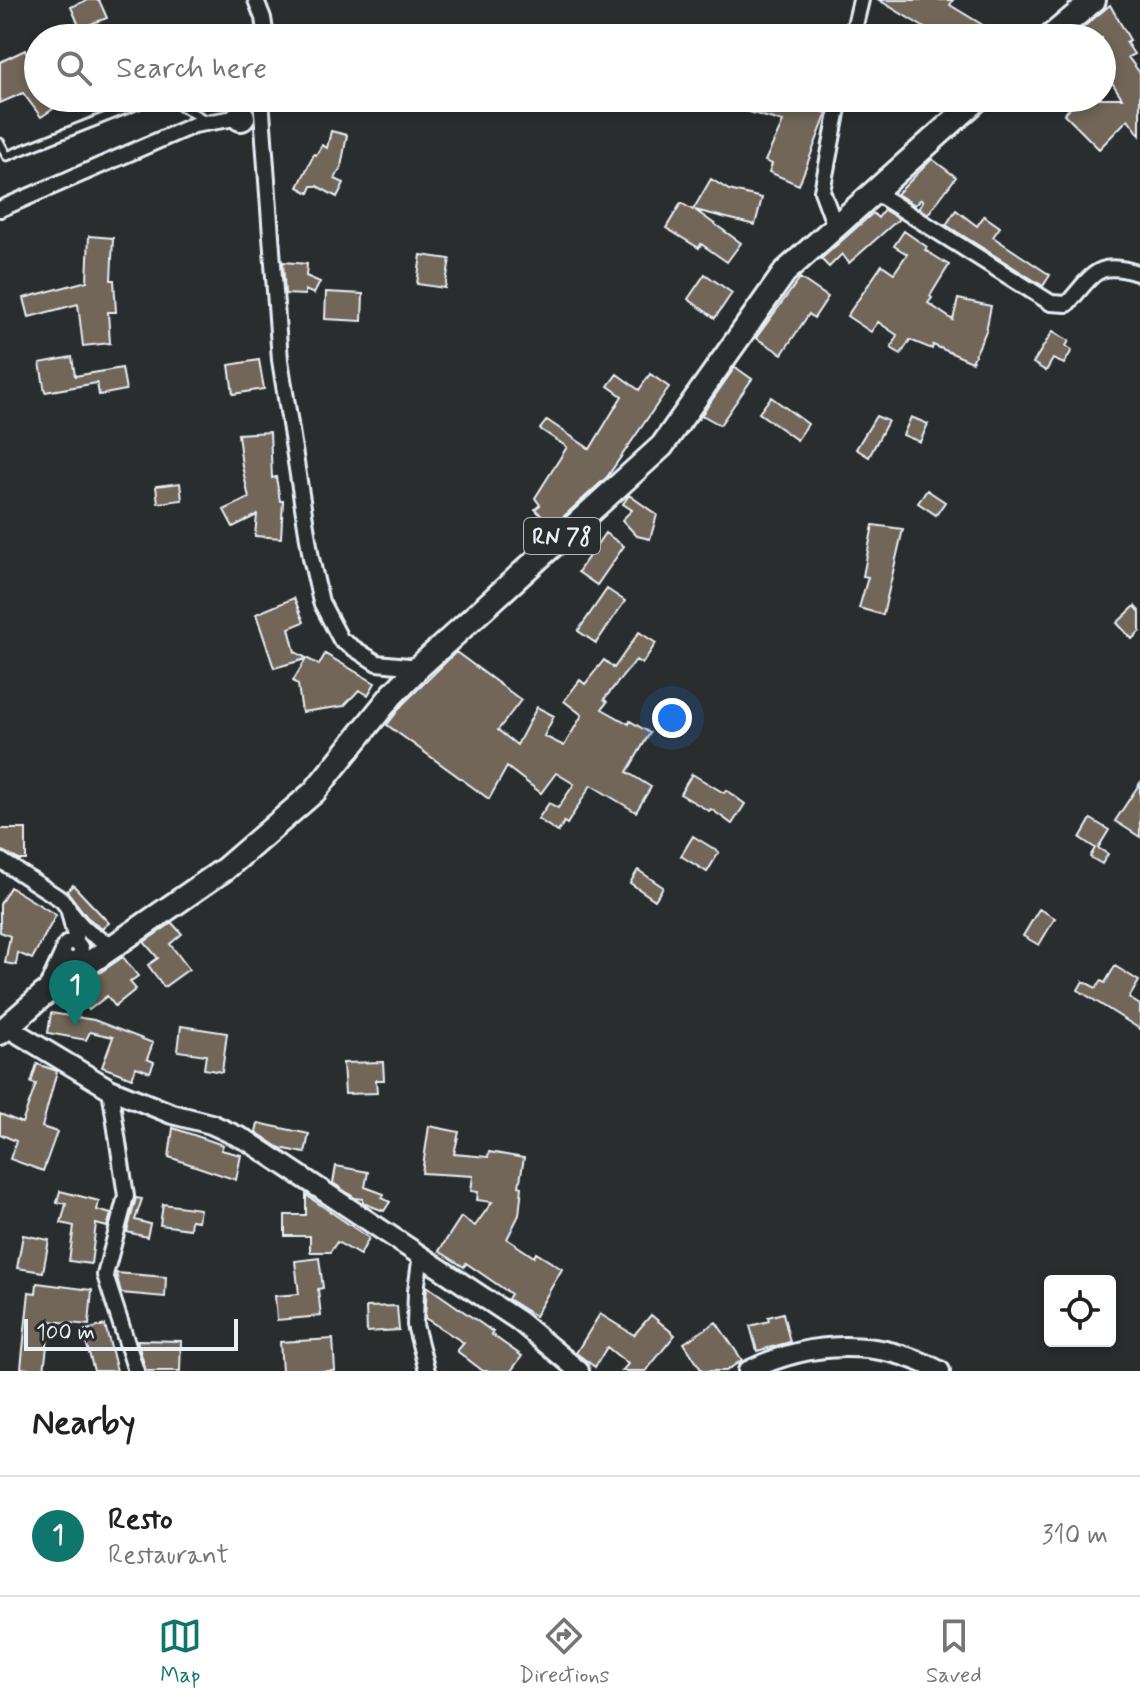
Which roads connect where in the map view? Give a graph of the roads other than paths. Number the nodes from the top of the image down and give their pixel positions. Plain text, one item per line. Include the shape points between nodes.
1 (256, 0) edge
2 (861, 0) edge
3 (1094, 0) edge
4 (264, 24) edge
5 (855, 24) edge
6 (1066, 24) edge
7 (119, 112) edge
8 (192, 112) edge
9 (246, 112) edge
10 (259, 112) edge
11 (837, 112) edge
12 (963, 112) edge
13 (241, 118) junction
14 (211, 123) junction
15 (0, 143) edge
16 (264, 158) junction
17 (873, 191) junction
18 (0, 209) edge
19 (835, 226) junction
20 (1140, 274) edge
21 (377, 663) junction
22 (419, 667) junction
23 (392, 695) junction
24 (0, 860) edge
25 (68, 914) junction
26 (115, 944) junction
27 (72, 949) junction
28 (43, 995) junction
29 (3, 1030) edge
30 (110, 1089) junction
31 (421, 1254) junction
32 (752, 1370) edge
33 (136, 1371) edge
34 (427, 1371) edge
35 (579, 1371) edge
36 (940, 1371) edge

1 - 4 street
2 - 5 street
3 - 6 main road
7 - 15 lane via 7,156
8 - 14 lane
9 - 13 street
10 - 16 street
11 - 19 street via 822,191
12 - 17 main road, RN 78
13 - 14 street
13 - 16 street
14 - 18 street via 194,125
16 - 21 street via 280,360 311,558 321,602 341,640
17 - 19 main road, RN 78
17 - 20 street via 1051,303 1067,304 1104,269 1116,266
19 - 22 main road, RN 78 via 785,272 662,446
21 - 22 street
21 - 23 street
22 - 23 main road, RN 78
23 - 26 main road, RN 78 via 314,792 225,869
24 - 25 street via 54,894
25 - 26 street via 100,941
25 - 27 street
26 - 27 street
26 - 28 main road, RN 78
27 - 28 street
28 - 29 main road, RN 78
29 - 30 main road
30 - 31 main road via 238,1134
30 - 33 street via 126,1196 105,1275
31 - 34 street via 415,1325
31 - 35 main road via 536,1333
32 - 36 main road via 794,1353 836,1345 900,1352

